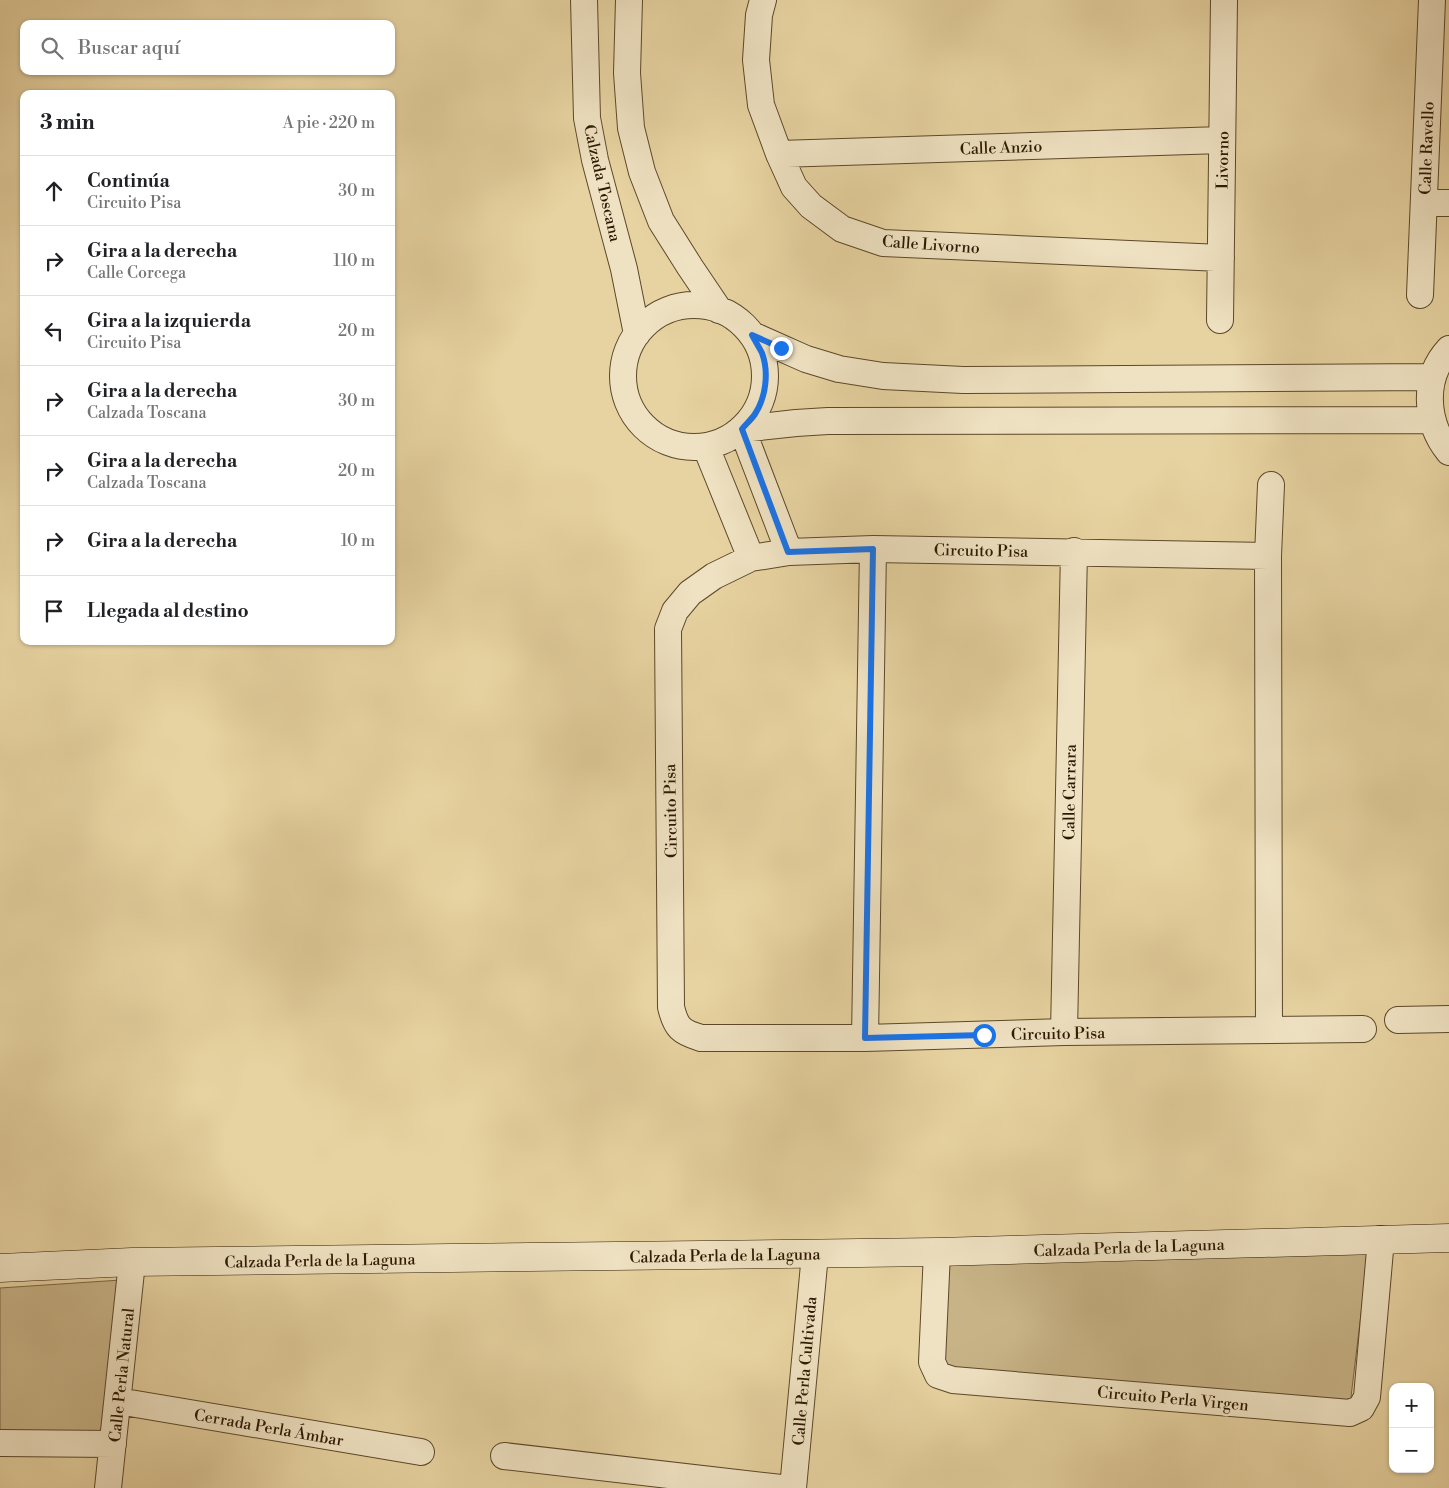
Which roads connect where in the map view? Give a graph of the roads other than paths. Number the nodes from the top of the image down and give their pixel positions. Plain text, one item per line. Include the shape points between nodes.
1 (584, 0) edge
2 (629, 0) edge
3 (763, 0) edge
4 (1224, 0) edge
5 (1432, 0) edge
6 (1222, 140) junction
7 (779, 154) junction
8 (1436, 203) edge
9 (1221, 258) junction
10 (1420, 295) dead end
11 (719, 310) junction
12 (1220, 320) dead end
13 (637, 334) junction
14 (752, 335) junction
15 (1449, 349) edge
16 (1432, 378) junction
17 (1431, 420) junction
18 (742, 429) junction
19 (706, 446) junction
20 (1449, 452) edge
21 (1271, 485) dead end
22 (873, 549) junction
23 (1074, 551) junction
24 (788, 552) junction
25 (1268, 556) junction
26 (751, 558) junction
27 (1449, 1019) edge
28 (1398, 1020) dead end
29 (1364, 1029) dead end
30 (1269, 1030) junction
31 (1064, 1032) junction
32 (865, 1038) junction
33 (1449, 1238) edge
34 (1381, 1239) junction
35 (937, 1252) junction
36 (815, 1254) junction
37 (132, 1262) junction
38 (0, 1268) edge
39 (118, 1401) junction
40 (0, 1443) edge
41 (113, 1444) junction
42 (420, 1452) dead end
43 (504, 1456) dead end
44 (108, 1488) edge
45 (781, 1488) edge
46 (793, 1488) edge

1 - 13 street, Calzada Toscana via 587,118
2 - 11 street via 628,92 631,128 642,172 661,221
3 - 7 street, Calle Livorno via 756,60 761,105
4 - 6 street, Livorno
5 - 8 street, Calle Ravello
6 - 7 street, Calle Anzio
6 - 9 street, Livorno
7 - 9 street, Calle Livorno via 794,187 811,206 842,229 883,243
8 - 10 street, Calle Ravello
9 - 12 street, Livorno
11 - 13 street via 683,306 666,311
11 - 14 street via 732,316
13 - 19 street via 627,352 623,373 625,394 634,413 647,429 665,441 685,446
14 - 16 street via 806,359 839,369 883,376 963,380
14 - 18 street via 762,353 766,374 764,395 755,414
15 - 16 street
16 - 17 street
17 - 18 street via 828,421
17 - 20 street via 1440,442
18 - 19 street via 725,440
18 - 24 street
19 - 26 street
21 - 25 street
22 - 23 street, Circuito Pisa
22 - 24 street, Circuito Pisa
22 - 32 street
23 - 25 street, Circuito Pisa
23 - 31 street, Calle Carrara
24 - 26 street, Circuito Pisa
25 - 30 street
26 - 32 street, Circuito Pisa via 714,576 690,593 675,611 668,629 672,1007 675,1022 688,1034 701,1038
27 - 28 street
29 - 30 street, Circuito Pisa
30 - 31 street, Circuito Pisa
31 - 32 street, Circuito Pisa
33 - 34 street, Calzada Perla de la Laguna
34 - 35 street, Calzada Perla de la Laguna
34 - 35 street, Circuito Perla Virgen via 1366,1396 1361,1408 1350,1413 953,1380 938,1375 932,1362
35 - 36 street, Calzada Perla de la Laguna
36 - 37 street, Calzada Perla de la Laguna
36 - 46 street, Calle Perla Cultivada
37 - 38 street, Calzada Perla de la Laguna
37 - 39 street, Calle Perla Natural
39 - 41 street, Calle Perla Natural
39 - 42 street, Cerrada Perla Ámbar
40 - 41 street
41 - 44 street, Calle Perla Natural
43 - 45 street

